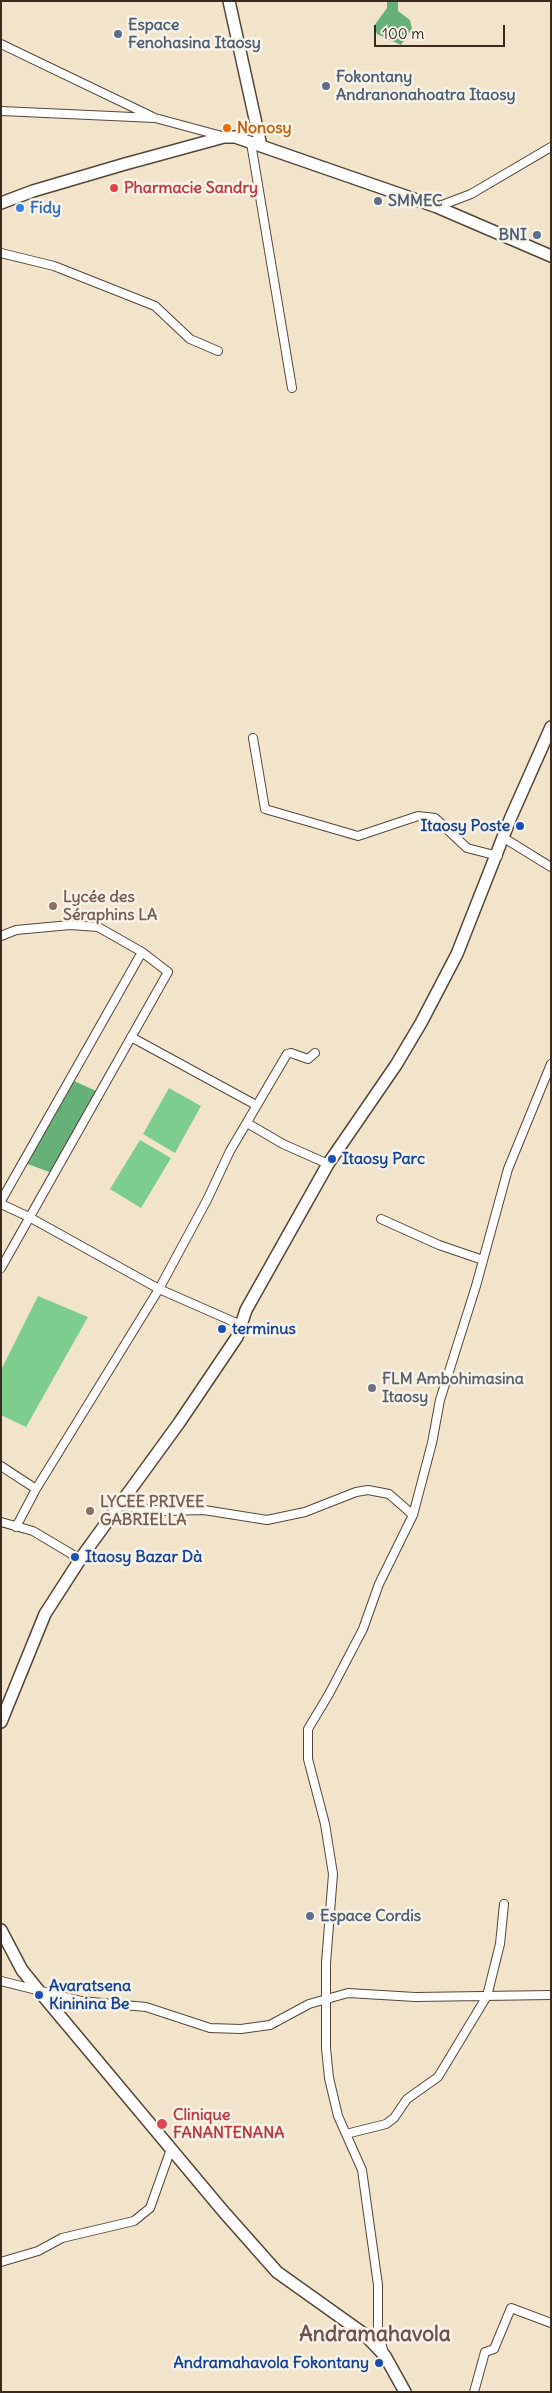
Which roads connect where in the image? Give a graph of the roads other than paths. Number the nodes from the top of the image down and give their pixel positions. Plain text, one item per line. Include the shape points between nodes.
1 (229, 1) edge
2 (1, 44) edge
3 (1, 111) edge
4 (155, 118) junction
5 (224, 137) junction
6 (256, 145) junction
7 (551, 147) edge
8 (1, 203) edge
9 (437, 207) junction
10 (1, 253) edge
11 (551, 256) edge
12 (218, 351) dead end
13 (292, 388) dead end
14 (551, 727) edge
15 (254, 738) dead end
16 (504, 838) junction
17 (498, 856) junction
18 (551, 867) edge
19 (1, 936) edge
20 (142, 952) junction
21 (131, 1038) junction
22 (315, 1053) dead end
23 (551, 1064) edge
24 (547, 1081) edge
25 (256, 1105) junction
26 (247, 1123) junction
27 (328, 1164) junction
28 (1, 1203) edge
29 (29, 1217) junction
30 (382, 1219) dead end
31 (483, 1260) junction
32 (1, 1268) edge
33 (159, 1289) junction
34 (241, 1325) junction
35 (1, 1466) edge
36 (36, 1489) junction
37 (120, 1506) junction
38 (414, 1515) junction
39 (1, 1522) edge
40 (16, 1527) junction
41 (80, 1559) junction
42 (1, 1722) edge
43 (504, 1904) dead end
44 (1, 1930) edge
45 (1, 1981) edge
46 (38, 1991) junction
47 (551, 1994) edge
48 (487, 1996) junction
49 (327, 1998) junction
50 (346, 2134) junction
51 (171, 2149) junction
52 (1, 2262) edge
53 (551, 2323) edge
54 (386, 2356) junction
55 (405, 2392) edge
56 (474, 2392) edge

1 - 6 street
2 - 4 street
3 - 4 street
4 - 5 street
5 - 6 street via 235,137
5 - 8 street via 42,188
6 - 9 street
6 - 13 street
7 - 9 street via 471,194
9 - 11 street
10 - 12 street via 54,266 155,306 190,339
14 - 16 street
15 - 17 street via 265,809 358,836 418,816 435,818 467,848
16 - 17 street
16 - 18 street
17 - 27 street via 457,954 421,1023
19 - 20 street via 16,930 70,925 98,927
20 - 21 street via 168,972
20 - 28 street
21 - 25 street
21 - 29 street
22 - 25 street via 308,1059 287,1054
23 - 24 street
24 - 31 street via 508,1169
25 - 26 street
26 - 27 street
26 - 33 street
27 - 34 street via 246,1310
28 - 29 street
29 - 32 street
29 - 33 street
30 - 31 street via 439,1245
31 - 38 street via 440,1400
33 - 34 street
33 - 36 street
34 - 37 street via 237,1337 185,1415
35 - 36 street
36 - 40 street
37 - 38 street via 165,1511 204,1510 267,1520 305,1512 368,1490 389,1494
37 - 41 street
38 - 49 street via 379,1584 363,1629 308,1729 308,1759 325,1824 333,1874 326,1963
39 - 40 street
40 - 41 street via 34,1531
41 - 42 street via 45,1614
43 - 48 street via 500,1944
44 - 46 street via 22,1970
45 - 46 street
46 - 49 street via 81,2001 131,2004 161,2011 189,2023 233,2029 270,2025
46 - 51 street
47 - 48 street
48 - 49 street via 415,1997 348,1993
48 - 50 street via 438,2077 407,2099 386,2124
49 - 50 street via 329,2078
50 - 54 street via 362,2170 378,2285 378,2333
51 - 52 street via 150,2208 134,2221 62,2238 38,2251
51 - 54 street via 277,2272 364,2334
53 - 56 street via 511,2308 494,2349 485,2352
54 - 55 street

